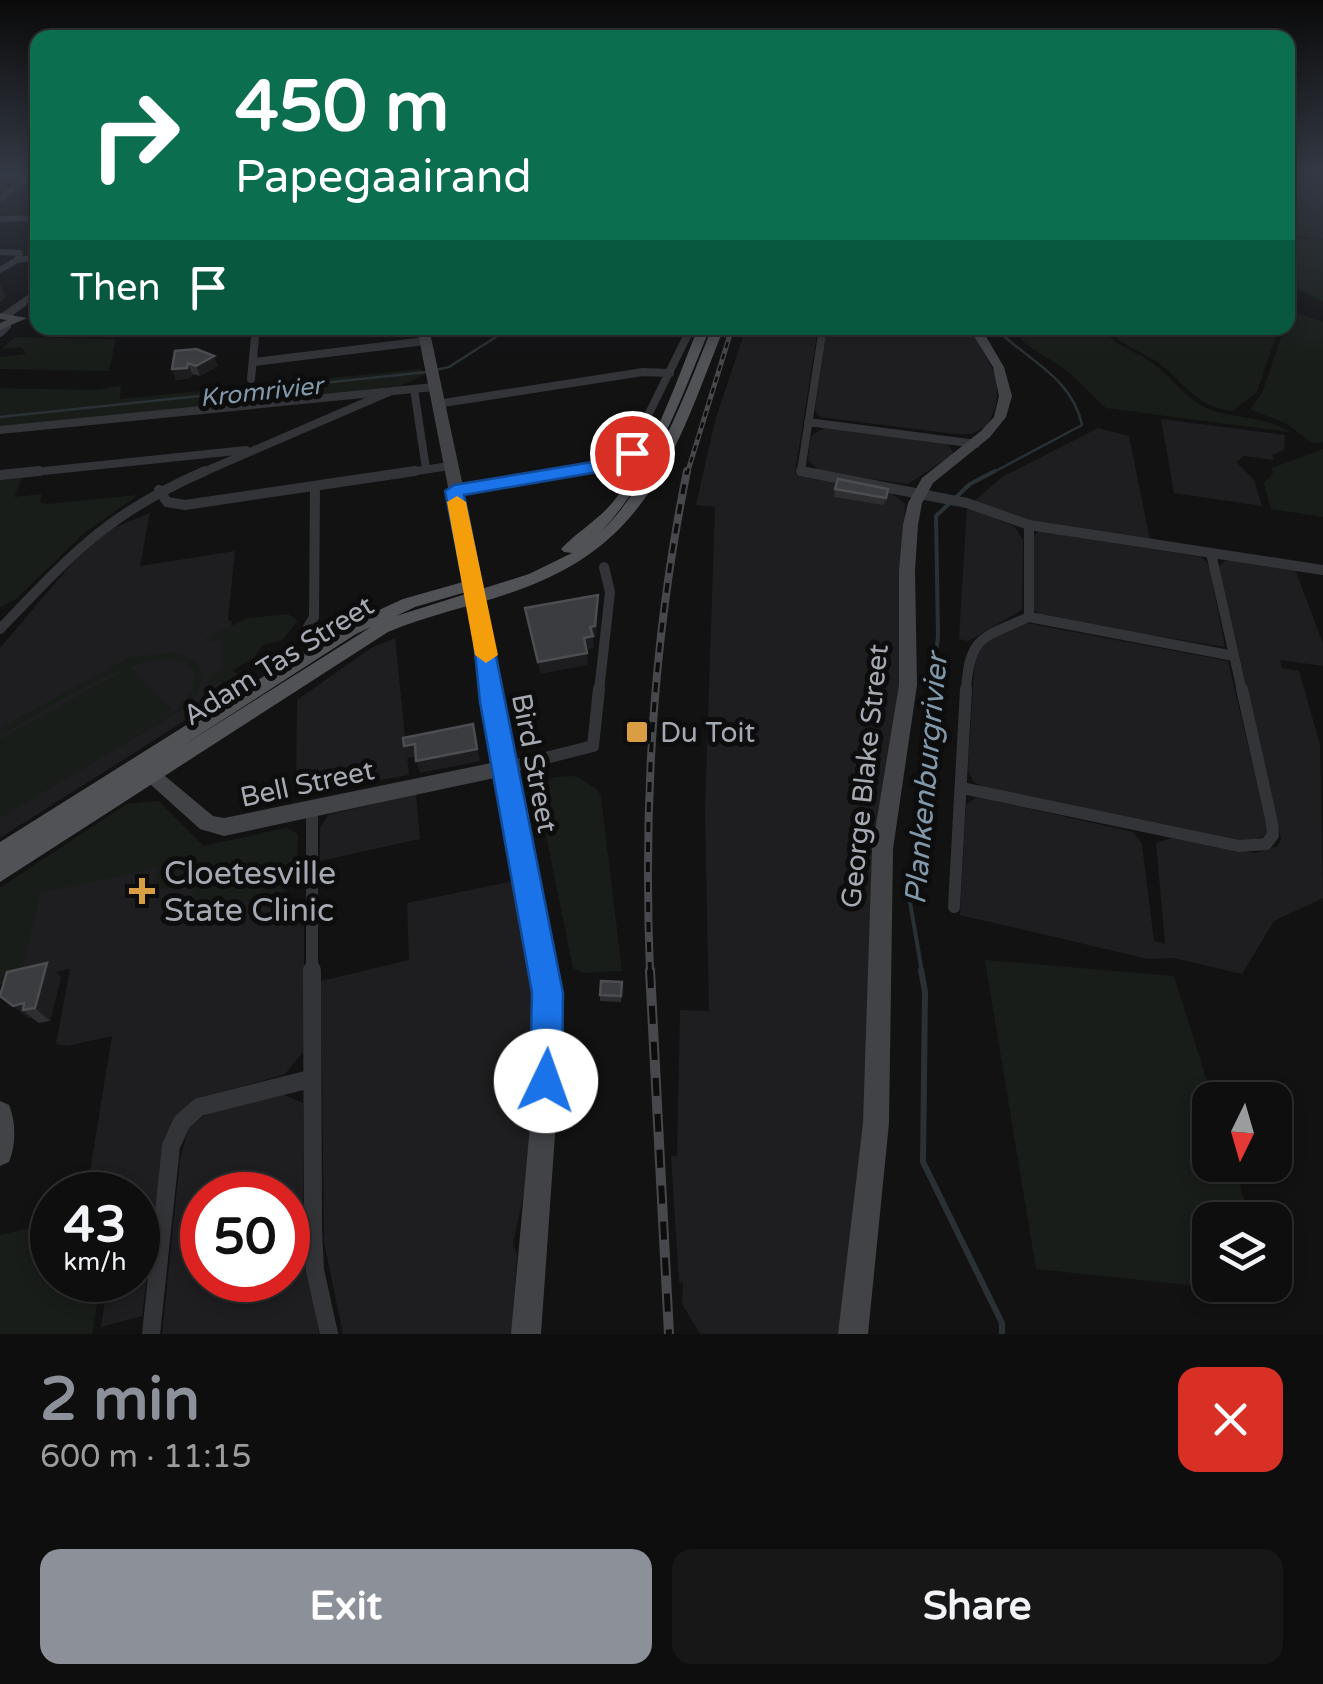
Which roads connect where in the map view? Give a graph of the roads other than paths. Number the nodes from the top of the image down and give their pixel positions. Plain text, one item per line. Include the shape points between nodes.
1 (0, 252) edge
2 (19, 257) junction
3 (30, 258) edge
4 (0, 270) edge
5 (256, 335) edge
6 (418, 335) edge
7 (424, 335) edge
8 (688, 335) edge
9 (701, 335) edge
10 (715, 335) edge
11 (821, 335) edge
12 (979, 335) edge
13 (254, 362) junction
14 (670, 373) junction
15 (432, 377) junction
16 (251, 379) dead end
17 (414, 389) junction
18 (389, 392) junction
19 (359, 396) junction
20 (437, 404) junction
21 (352, 408) junction
22 (808, 422) junction
23 (0, 430) edge
24 (976, 444) junction
25 (250, 450) junction
26 (654, 458) junction
27 (448, 466) junction
28 (426, 469) junction
29 (0, 475) edge
30 (316, 486) junction
31 (159, 490) junction
32 (454, 491) junction
33 (928, 494) junction
34 (1029, 526) junction
35 (1212, 553) junction
36 (604, 567) dead end
37 (1323, 570) edge
38 (475, 590) junction
39 (6, 614) edge
40 (1028, 617) junction
41 (308, 628) dead end
42 (0, 630) edge
43 (1234, 656) junction
44 (506, 768) junction
45 (145, 771) junction
46 (962, 788) junction
47 (312, 810) junction
48 (0, 854) edge
49 (0, 873) edge
50 (954, 907) dead end
51 (310, 1078) junction
52 (0, 1114) edge
53 (0, 1154) edge
54 (151, 1334) edge
55 (329, 1334) edge
56 (526, 1334) edge
57 (853, 1334) edge

1 - 2 street
2 - 3 street
2 - 4 street
5 - 13 street
6 - 13 street
7 - 15 street, Bird Street
8 - 14 street
9 - 26 main road, Adam Tas Street
10 - 26 main road, Adam Tas Street
11 - 22 street
12 - 24 street via 1004,388 993,427
13 - 16 street
14 - 20 street
14 - 32 street via 634,450 619,462
15 - 17 street
15 - 20 street, Bird Street
17 - 18 street
17 - 28 street
18 - 19 street
18 - 21 street
19 - 21 street
19 - 23 street
20 - 27 street, Bird Street
21 - 25 street
22 - 24 street
22 - 33 street via 801,471
24 - 33 street via 936,473
25 - 29 street
25 - 31 street
26 - 38 main road, Adam Tas Street via 614,513 580,543
27 - 28 street
27 - 32 street, Bird Street
28 - 30 street
30 - 31 street via 185,504 167,502
30 - 41 street via 314,617
31 - 39 street via 87,538
32 - 38 street, Bird Street
33 - 34 street
33 - 57 street, George Blake Street via 911,536 908,685 881,868 876,1124
34 - 35 street
34 - 40 street
35 - 37 street
35 - 43 street
36 - 44 street via 610,592 592,746
38 - 44 street, Bird Street
38 - 45 main road, Adam Tas Street via 382,628
39 - 42 street
40 - 43 street
40 - 46 street via 971,647
43 - 46 street via 1272,823 1266,844 1240,846
44 - 47 street, Bell Street
44 - 56 street, Bird Street via 548,1012
45 - 47 street, Bell Street via 214,826
45 - 48 main road, Adam Tas Street
45 - 49 main road, Adam Tas Street
46 - 50 street
47 - 51 street
51 - 54 street via 199,1107 182,1122 171,1146
51 - 55 street via 315,1270
52 - 53 street

